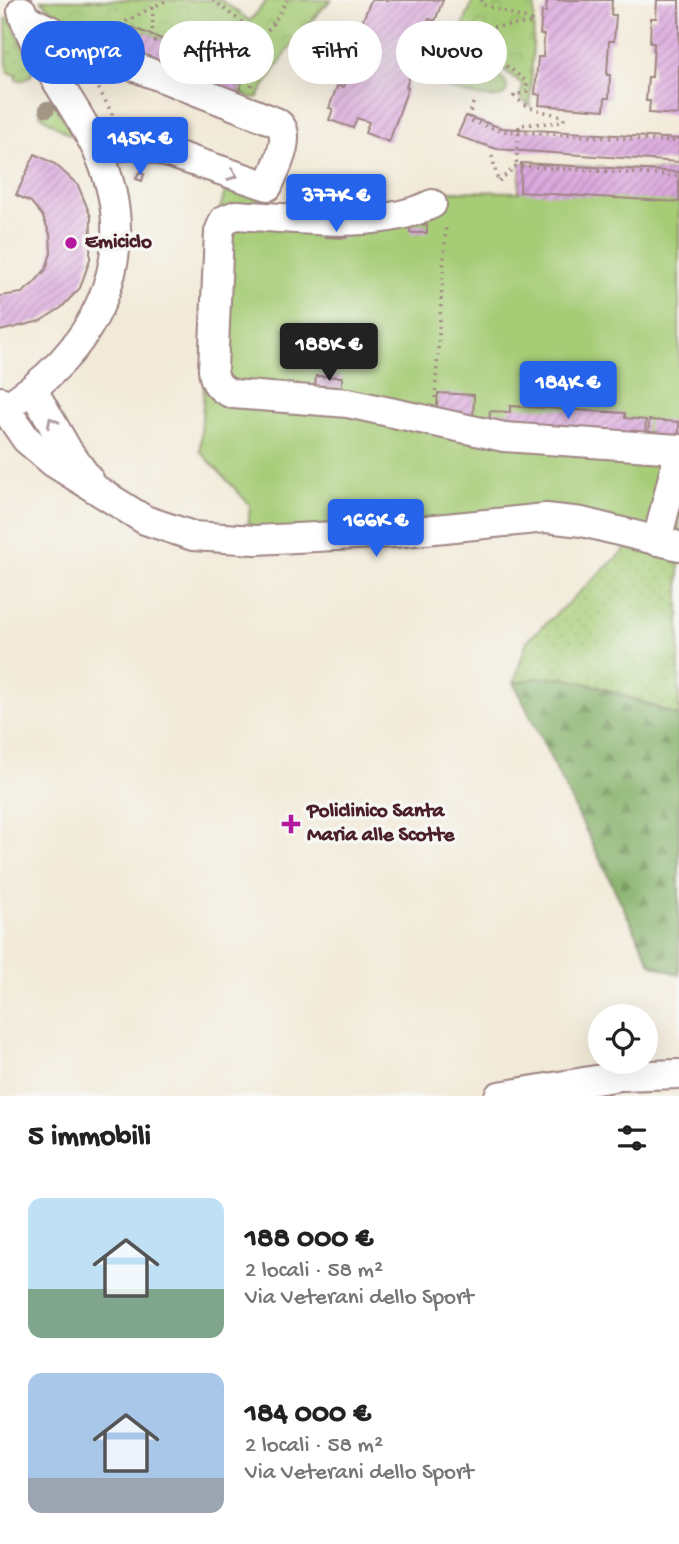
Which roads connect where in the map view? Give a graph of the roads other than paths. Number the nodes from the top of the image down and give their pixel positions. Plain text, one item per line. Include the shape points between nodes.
1 (21, 9) edge
2 (41, 21) edge
3 (145, 72) edge
4 (58, 84) edge
5 (99, 154) junction
6 (439, 210) road end
7 (33, 390) junction
8 (2, 406) edge
9 (679, 451) edge
10 (100, 492) junction
11 (668, 543) edge
12 (679, 1074) edge
13 (499, 1096) edge

1 - 2 street
5 -> 3 street via 127,143 142,144 268,186 284,141 279,124
4 - 5 street
5 - 7 street via 115,221 108,281 84,336
6 - 9 street via 374,220 236,215 225,220 219,232 215,382 233,394 348,403 492,435
7 - 8 street
10 -> 7 street via 68,451
8 - 10 street via 45,457
9 - 11 street
10 - 11 street via 145,520 208,538 395,533 546,518
12 - 13 street via 620,1076

